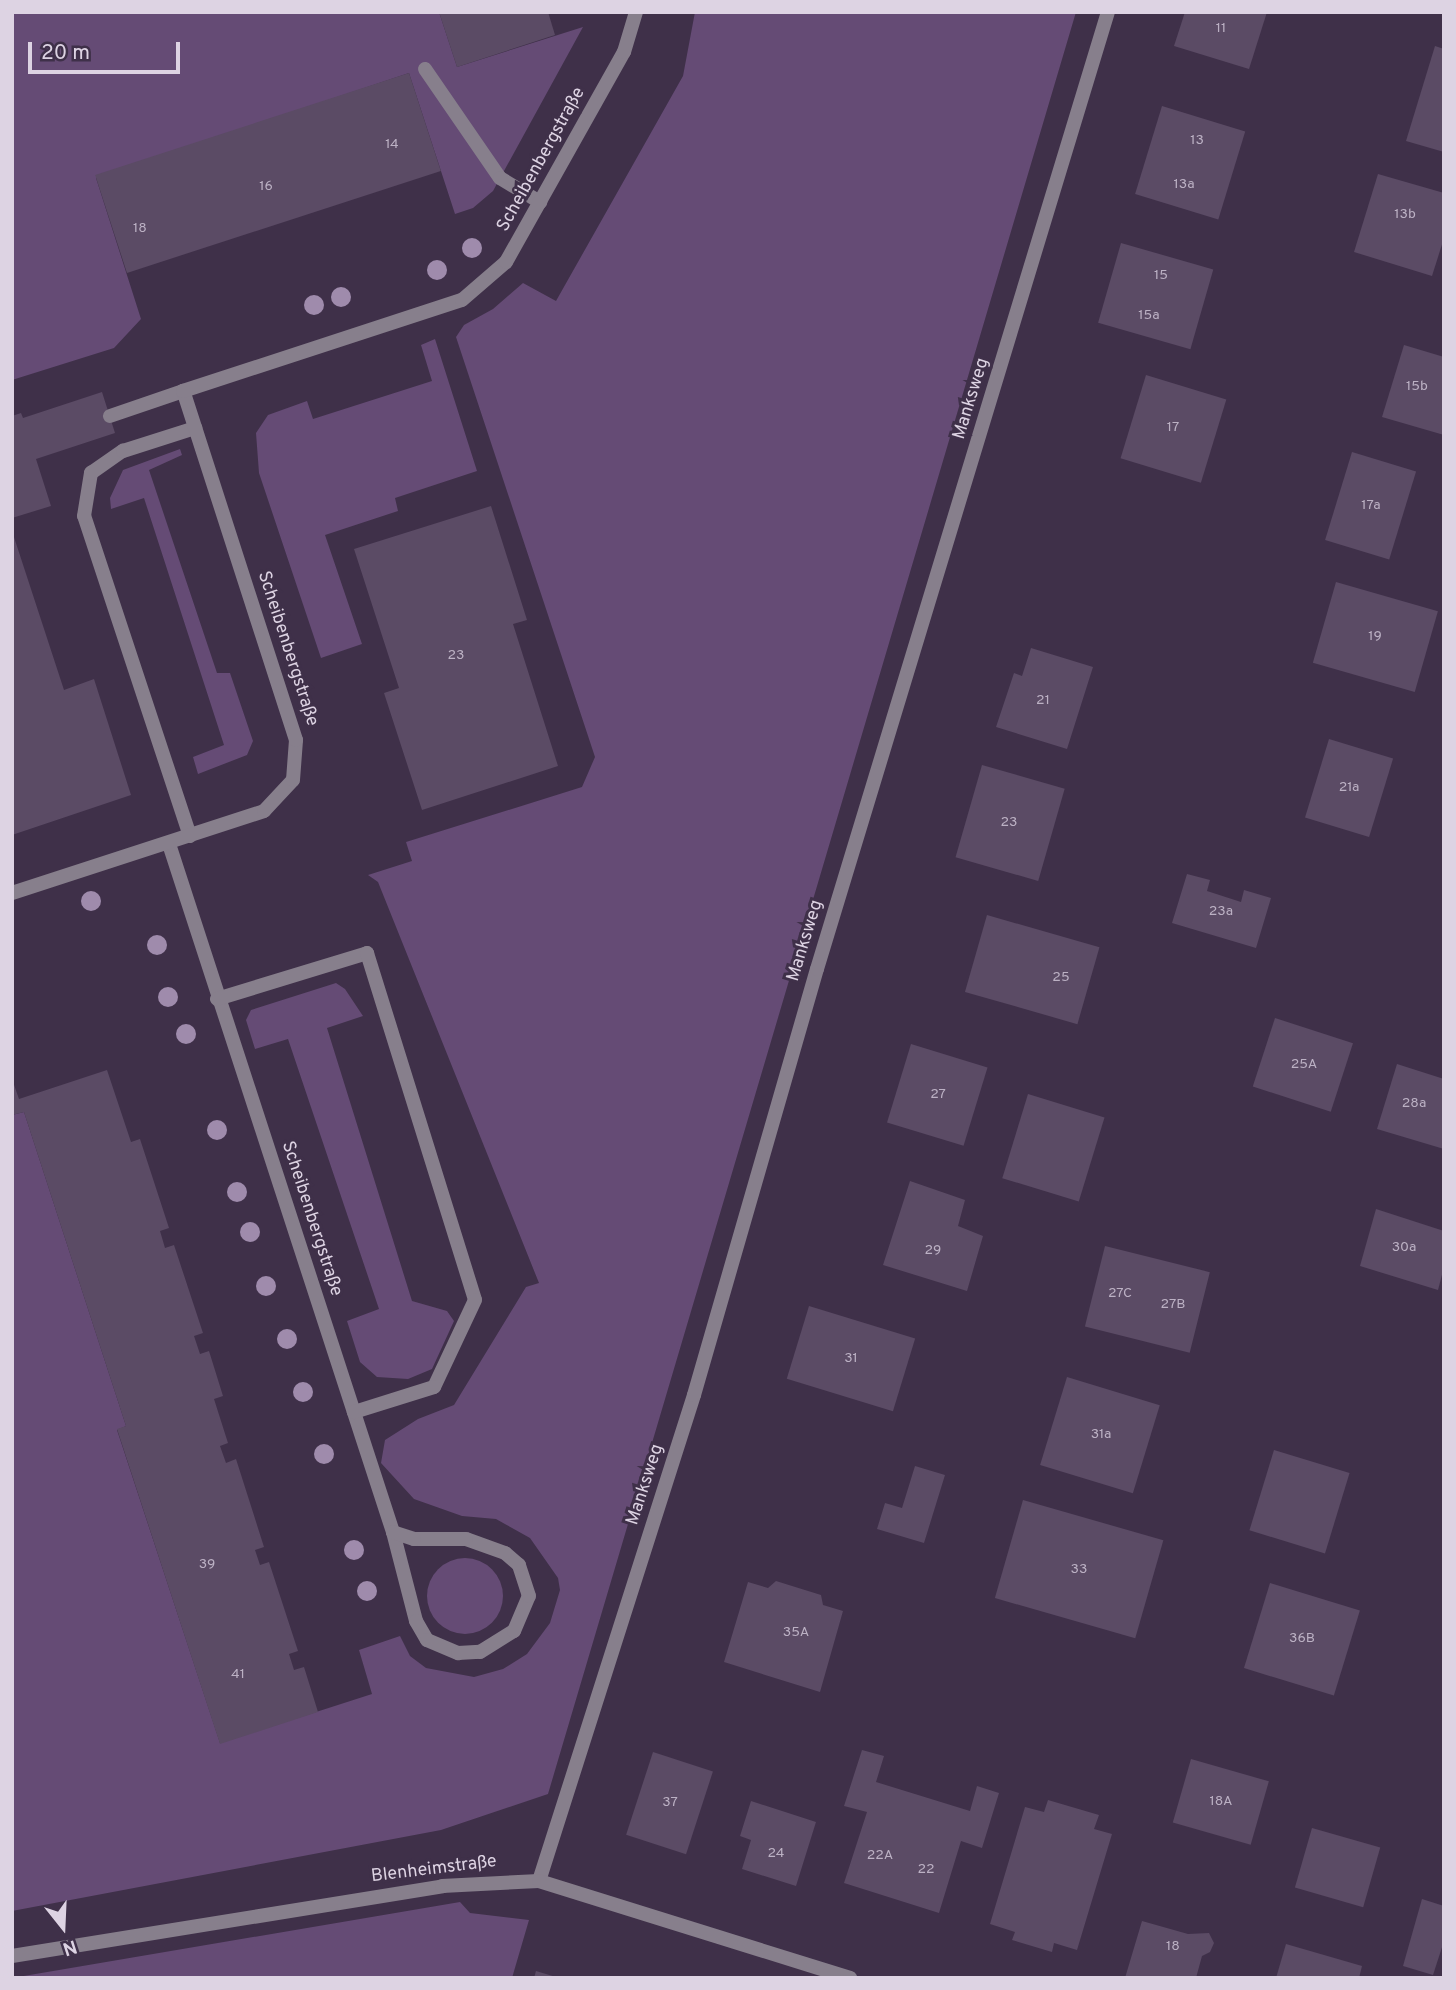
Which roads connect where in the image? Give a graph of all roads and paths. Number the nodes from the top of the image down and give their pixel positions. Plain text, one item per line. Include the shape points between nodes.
1 (636, 12) edge
2 (1108, 12) edge
3 (425, 69) dead end
4 (540, 202) junction
5 (183, 391) junction
6 (110, 416) dead end
7 (195, 428) junction
8 (190, 836) junction
9 (169, 844) junction
10 (12, 893) edge
11 (218, 999) junction
12 (355, 1412) junction
13 (393, 1532) junction
14 (540, 1881) junction
15 (12, 1956) edge
16 (850, 1978) edge

1 - 4 street, Scheibenbergstraße via 624,52
2 - 14 street, Manksweg via 817,969 694,1395
3 - 4 street via 500,178
4 - 5 street, Scheibenbergstraße via 506,262 462,300
5 - 6 street
5 - 7 street, Scheibenbergstraße
7 - 8 street, Scheibenbergstraße via 296,740 293,779 264,811
7 - 8 street via 123,451 91,473 84,516
8 - 9 street, Scheibenbergstraße
9 - 10 street
9 - 11 street, Scheibenbergstraße
11 - 12 street, Scheibenbergstraße
11 - 12 street via 367,953 475,1300 435,1387
12 - 13 street, Scheibenbergstraße
13 - 13 street, Scheibenbergstraße via 414,1539 466,1539 505,1553 519,1565 529,1596 514,1631 480,1652 440,1649 427,1640 416,1621
14 - 15 street, Blenheimstraße via 442,1886
14 - 16 street, Blenheimstraße

